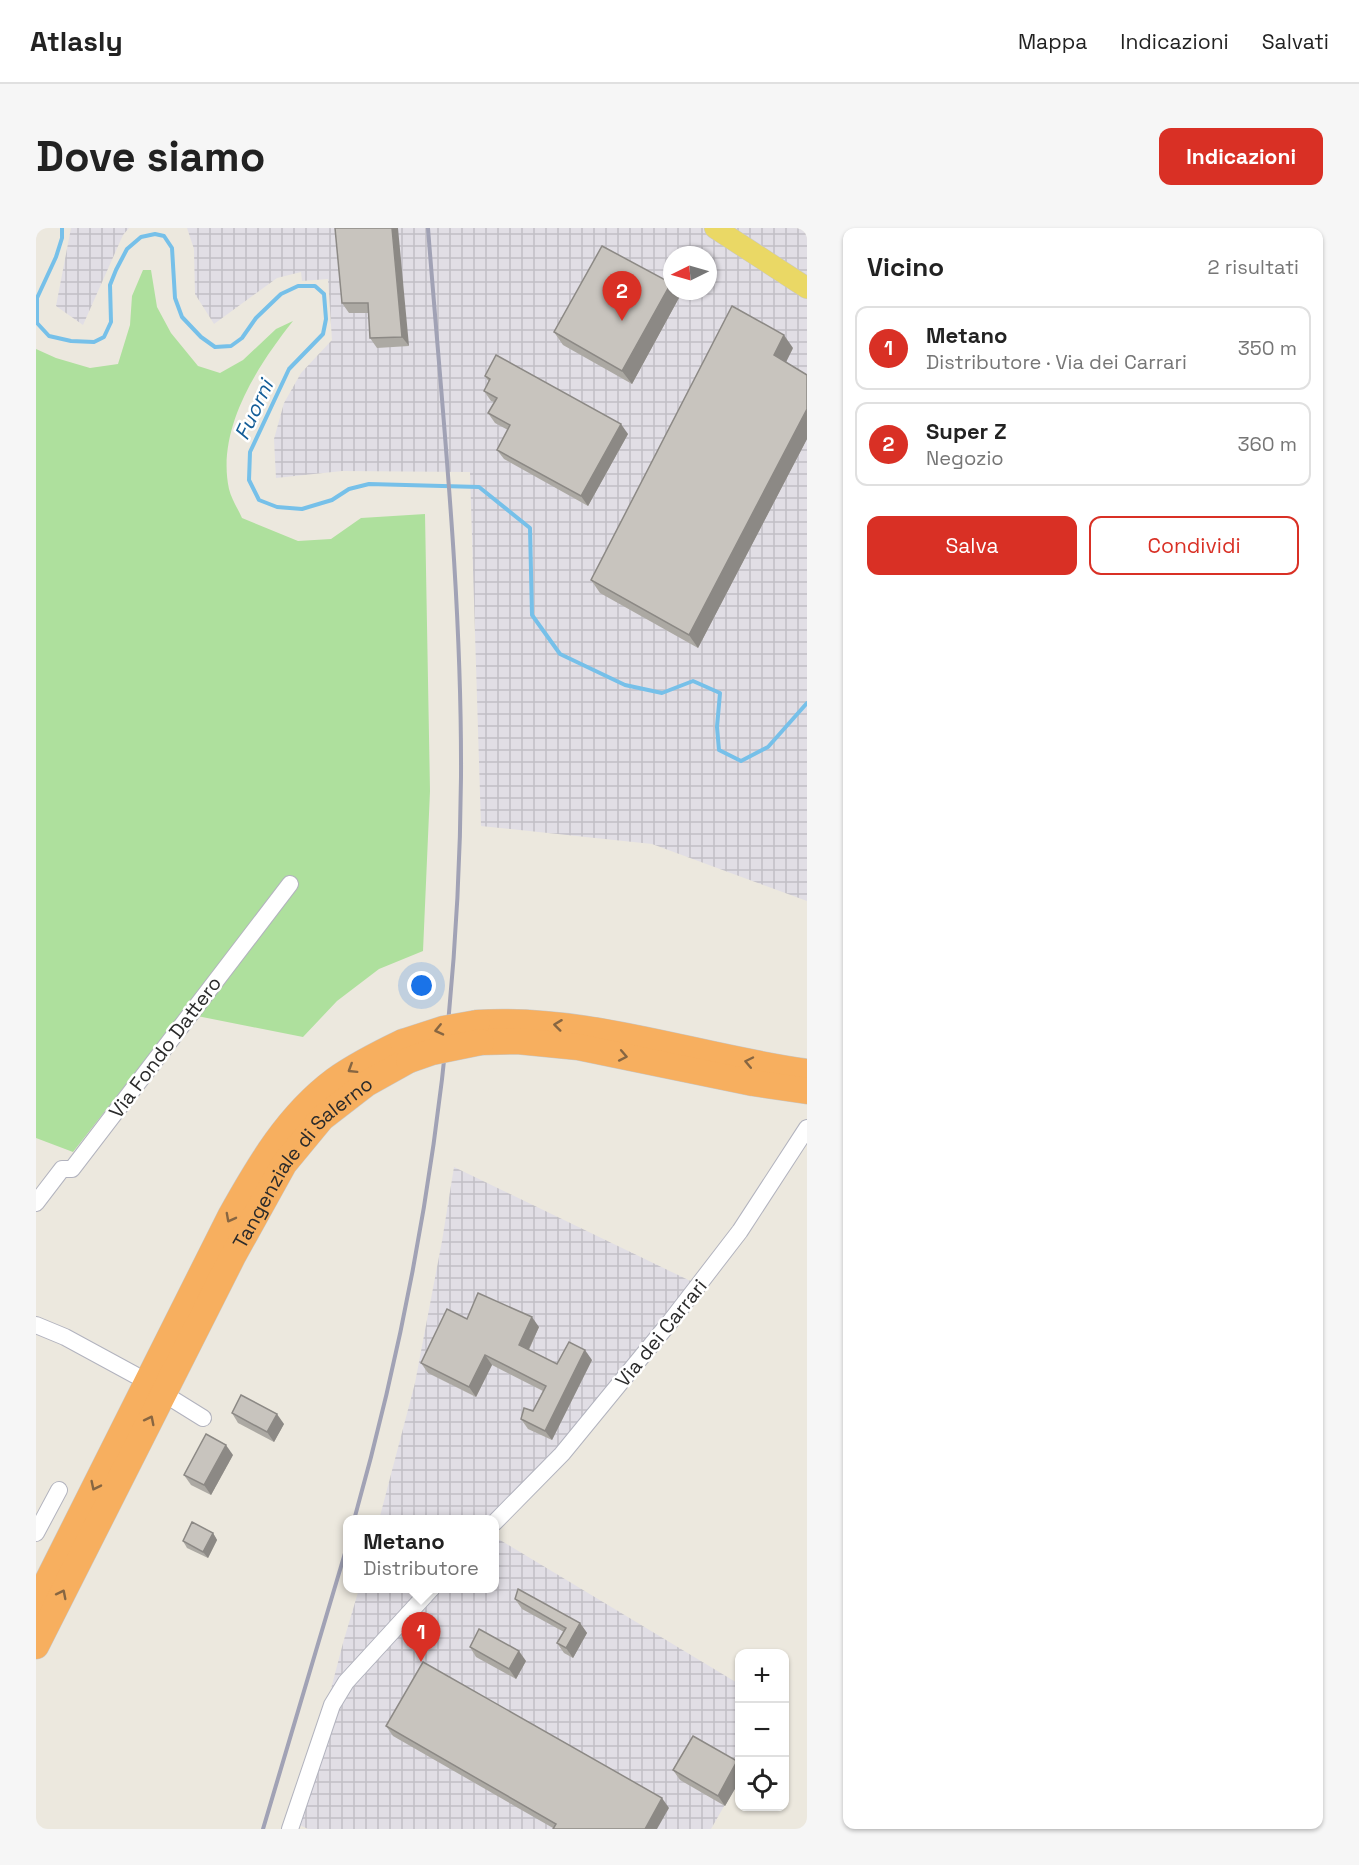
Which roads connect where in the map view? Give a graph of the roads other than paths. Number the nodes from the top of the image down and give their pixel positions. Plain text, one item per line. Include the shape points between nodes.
1 (715, 228) edge
2 (807, 288) edge
3 (290, 884) dead end
4 (479, 1033) junction
5 (406, 1051) junction
6 (807, 1072) edge
7 (807, 1091) edge
8 (807, 1128) edge
9 (36, 1203) edge
10 (36, 1325) edge
11 (135, 1375) dead end
12 (174, 1400) dead end
13 (203, 1418) dead end
14 (59, 1490) dead end
15 (499, 1519) edge
16 (36, 1533) edge
17 (427, 1593) edge
18 (36, 1604) edge
19 (36, 1646) edge
20 (290, 1829) edge

1 - 2 main road
3 - 9 street, Via Fondo Dattero via 72,1168 62,1169
4 - 5 highway, Tangenziale di Salerno, bridge via 432,1052
6 -> 4 highway, Tangenziale di Salerno via 561,1025 506,1021
4 -> 7 highway, Tangenziale di Salerno via 578,1047
5 -> 18 highway, Tangenziale di Salerno via 375,1055 334,1081 294,1118 266,1156 231,1215
19 -> 5 highway, Tangenziale di Salerno via 238,1246 284,1164 322,1118
8 - 15 street, Via dei Carrari via 741,1232 562,1454
10 - 11 street
12 - 13 street
14 - 16 street
17 - 20 street via 346,1682 332,1705

